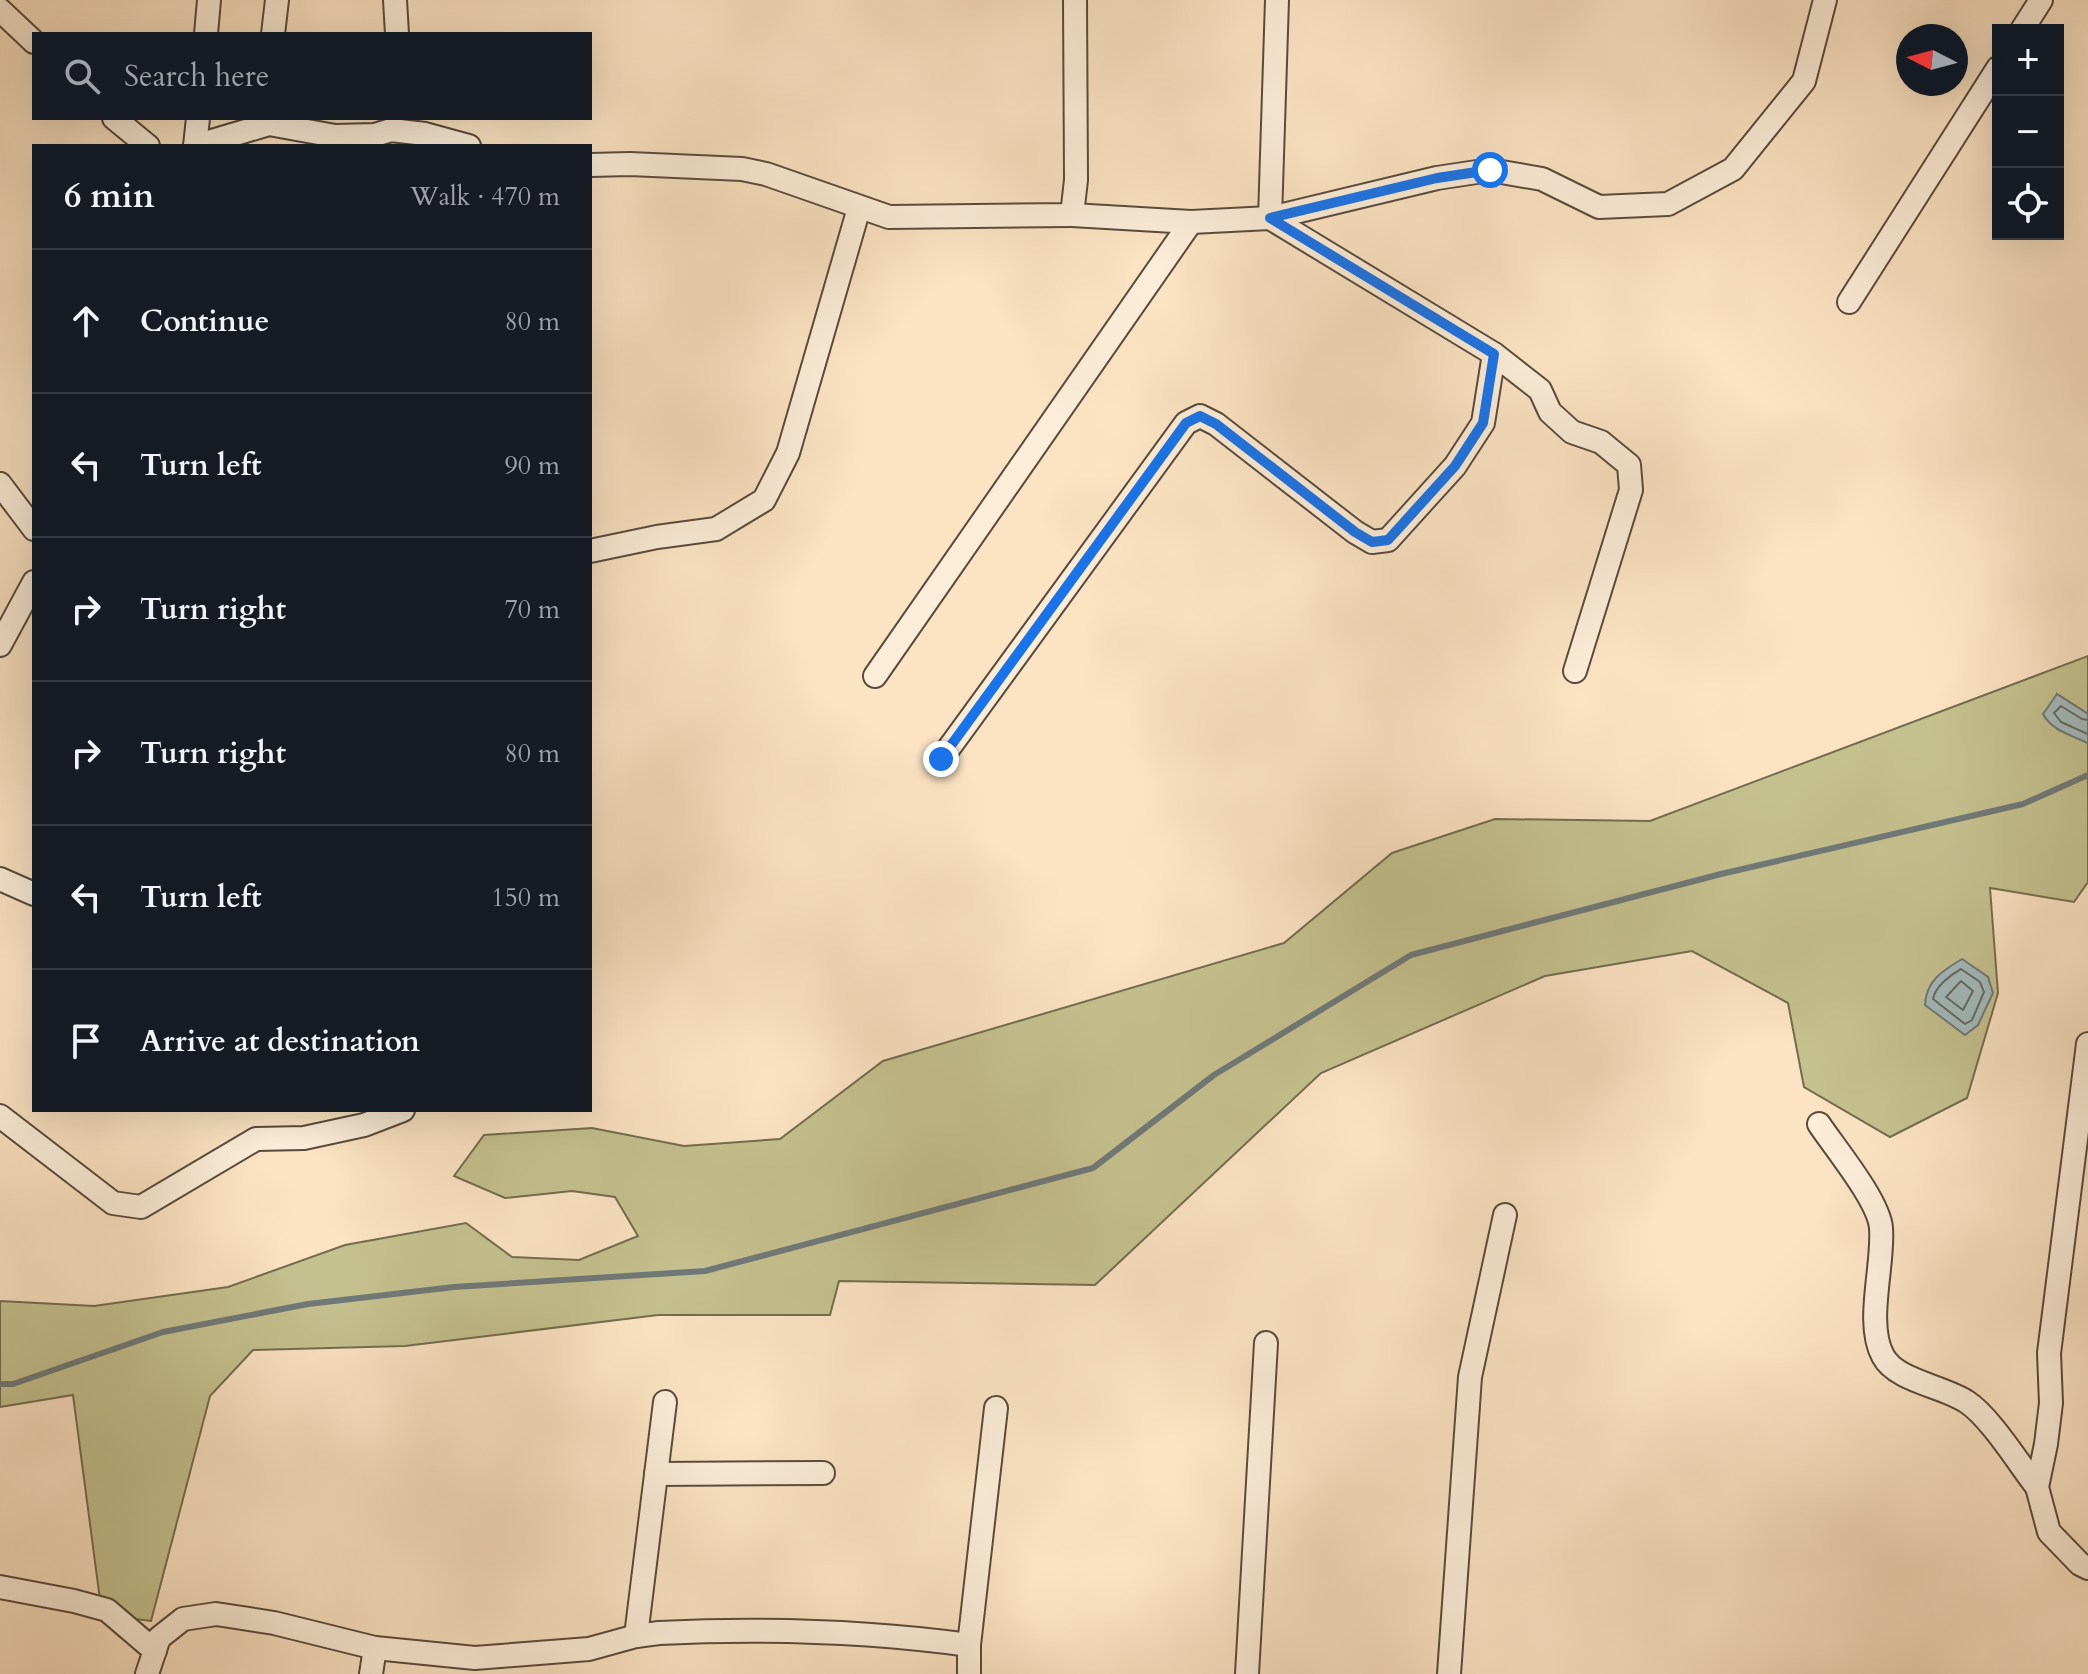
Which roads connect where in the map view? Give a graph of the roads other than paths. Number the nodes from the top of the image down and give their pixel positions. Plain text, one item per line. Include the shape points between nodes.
1 (209, 0) edge
2 (277, 0) edge
3 (395, 0) edge
4 (1075, 0) edge
5 (1277, 0) edge
6 (1825, 0) edge
7 (2041, 0) edge
8 (0, 10) edge
9 (2026, 24) edge
10 (206, 32) edge
11 (273, 32) edge
12 (397, 32) edge
13 (32, 40) edge
14 (1992, 77) edge
15 (116, 120) edge
16 (198, 120) edge
17 (270, 121) edge
18 (393, 124) edge
19 (146, 144) edge
20 (195, 144) edge
21 (201, 144) edge
22 (462, 144) edge
23 (592, 165) edge
24 (859, 208) junction
25 (1072, 215) junction
26 (1270, 218) junction
27 (1191, 222) junction
28 (1849, 302) dead end
29 (1494, 354) junction
30 (0, 484) edge
31 (32, 526) edge
32 (592, 551) edge
33 (32, 586) edge
34 (0, 645) edge
35 (1575, 671) dead end
36 (875, 676) dead end
37 (941, 759) dead end
38 (0, 879) edge
39 (32, 893) edge
40 (2088, 1044) edge
41 (398, 1112) edge
42 (0, 1116) edge
43 (1819, 1124) dead end
44 (1505, 1215) dead end
45 (1266, 1343) dead end
46 (665, 1402) dead end
47 (996, 1408) dead end
48 (823, 1473) dead end
49 (656, 1474) junction
50 (2037, 1487) junction
51 (2088, 1568) edge
52 (0, 1587) edge
53 (636, 1636) junction
54 (969, 1645) junction
55 (375, 1648) junction
56 (155, 1651) junction
57 (147, 1674) edge
58 (371, 1674) edge
59 (969, 1674) edge
60 (1247, 1674) edge
61 (1449, 1674) edge

1 - 10 street
2 - 11 street
3 - 12 street
4 - 25 street
5 - 26 street
6 - 26 street via 1804,81 1733,169 1668,204 1599,207 1542,179 1490,170
7 - 9 street
8 - 13 street
14 - 28 street
15 - 19 street
16 - 20 street
17 - 18 street via 335,136 375,135
17 - 21 street
18 - 22 street
23 - 24 street via 742,169
24 - 25 street via 889,217
24 - 32 street via 788,453 764,500 716,529
25 - 27 street
26 - 27 street
26 - 29 street
27 - 36 street
29 - 35 street via 1540,390 1550,412 1572,432 1601,442 1629,465 1631,490
29 - 37 street via 1483,423 1455,466 1388,540 1372,542 1355,532 1216,424 1200,416 1186,423
30 - 31 street
33 - 34 street
38 - 39 street
40 - 50 street
41 - 42 street via 304,1138 256,1139 141,1207 113,1203
43 - 50 street via 1873,1204 1881,1227 1876,1326 1880,1352 1889,1367 1968,1402
44 - 61 street via 1470,1377
45 - 60 street
46 - 49 street
47 - 54 street
48 - 49 street
49 - 53 street
50 - 51 street via 2049,1532
52 - 56 street via 107,1610
53 - 54 street via 816,1630
53 - 55 street via 589,1649 475,1658
54 - 59 street
55 - 56 street via 216,1614 183,1619 159,1638
55 - 58 street
56 - 57 street

